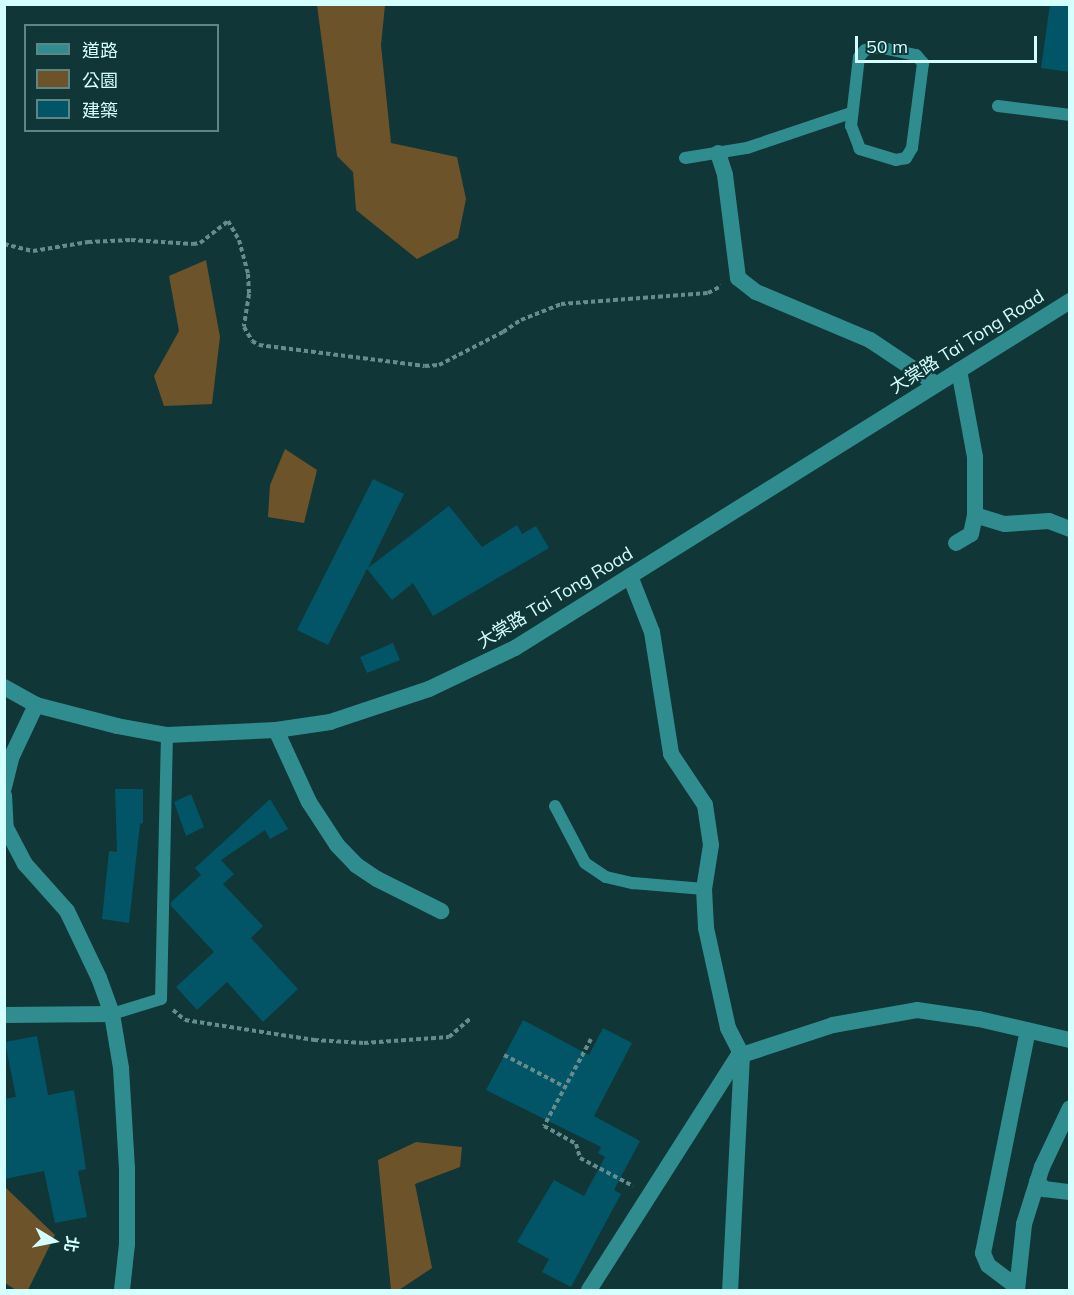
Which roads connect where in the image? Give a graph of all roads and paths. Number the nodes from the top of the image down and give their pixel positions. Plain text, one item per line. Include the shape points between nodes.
1 (998, 106) dead end
2 (851, 113) junction
3 (1070, 115) edge
4 (718, 153) junction
5 (685, 158) dead end
6 (4, 244) edge
7 (738, 278) junction
8 (1070, 301) edge
9 (959, 370) junction
10 (936, 384) junction
11 (975, 515) junction
12 (1070, 529) edge
13 (956, 543) dead end
14 (630, 576) junction
15 (4, 687) edge
16 (36, 705) junction
17 (276, 730) junction
18 (167, 735) junction
19 (4, 787) edge
20 (4, 795) edge
21 (555, 806) dead end
22 (704, 889) junction
23 (441, 911) dead end
24 (161, 999) junction
25 (112, 1014) junction
26 (4, 1015) edge
27 (470, 1019) dead end
28 (1028, 1030) junction
29 (591, 1039) dead end
30 (1070, 1040) edge
31 (741, 1054) junction
32 (504, 1055) dead end
33 (565, 1087) junction
34 (1070, 1108) edge
35 (1037, 1181) junction
36 (1070, 1192) edge
37 (649, 1195) junction
38 (1017, 1289) edge
39 (122, 1290) edge
40 (589, 1290) edge
41 (730, 1290) edge

1 - 3 lane
2 - 2 lane via 859,57 866,50 878,47 916,55 923,63 912,148 906,158 896,160 860,149 854,139
2 - 4 lane via 747,148
4 - 5 lane
4 - 7 street via 725,175
6 - 7 path via 33,251 131,240 193,244 200,243 228,221 239,240 248,274 244,327 252,341 425,366 439,365 521,320 561,304 708,293
7 - 10 street via 756,292 870,340
8 - 9 street, 大棠路 Tai Tong Road
9 - 10 street, 大棠路 Tai Tong Road
9 - 11 street via 975,457
10 - 14 street, 大棠路 Tai Tong Road
11 - 12 street via 1005,524 1049,521
11 - 13 street via 971,534
14 - 17 street, 大棠路 Tai Tong Road via 515,648 429,689 330,722
14 - 22 street via 652,632 671,754 705,805 711,845
15 - 16 street, 大棠路 Tai Tong Road
16 - 18 street, 大棠路 Tai Tong Road
16 - 19 street via 11,758
17 - 18 street, 大棠路 Tai Tong Road
17 - 23 street via 309,802 337,845 377,879
18 - 24 lane
20 - 25 street via 6,828 25,864 67,911
21 - 22 lane via 585,863 606,877
22 - 31 street via 706,928 717,986 728,1028
24 - 25 lane
24 - 27 path via 186,1020 314,1041 364,1043 449,1037
25 - 26 street
25 - 39 street via 121,1068 127,1168 127,1244
28 - 30 street
28 - 31 street via 917,1010 833,1025
28 - 38 street via 983,1253 988,1265
29 - 33 path
31 - 37 street
31 - 41 street
32 - 33 path
33 - 37 path via 544,1126 576,1144 580,1158
34 - 35 street
35 - 36 street via 1044,1188
35 - 38 street via 1024,1224
37 - 40 street

